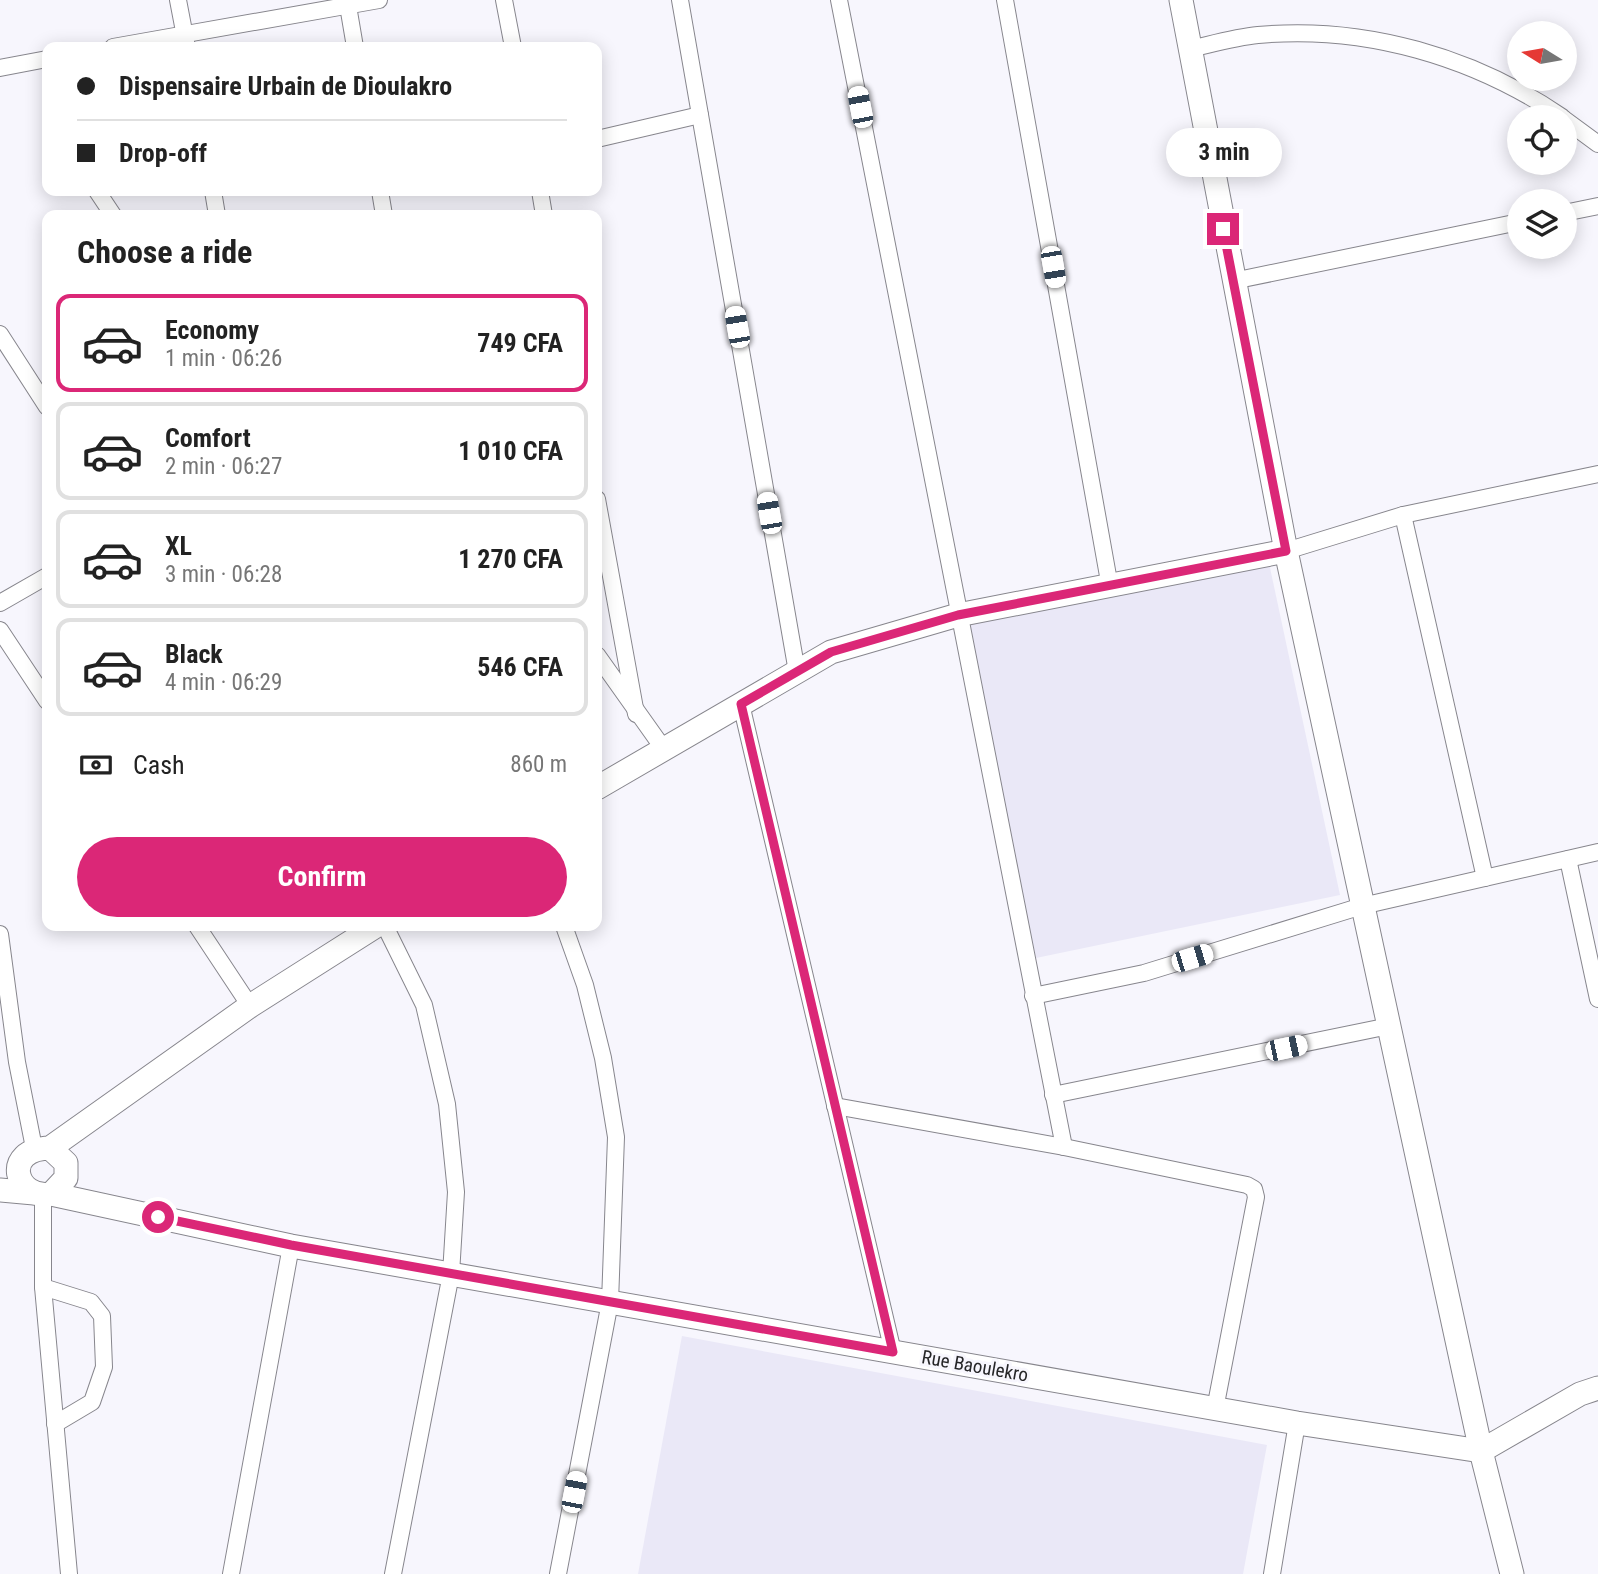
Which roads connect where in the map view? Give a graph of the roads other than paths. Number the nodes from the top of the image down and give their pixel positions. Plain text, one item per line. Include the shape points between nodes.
1 (178, 0) edge
2 (379, 0) edge
3 (504, 0) edge
4 (680, 0) edge
5 (839, 0) edge
6 (1005, 0) edge
7 (1181, 0) edge
8 (347, 3) edge
9 (186, 41) edge
10 (354, 42) edge
11 (512, 42) edge
12 (1190, 49) junction
13 (42, 60) edge
14 (0, 68) edge
15 (1542, 105) edge
16 (700, 115) junction
17 (1577, 128) edge
18 (602, 138) edge
19 (1598, 144) edge
20 (1598, 206) edge
21 (1577, 210) edge
22 (1507, 224) edge
23 (1233, 281) junction
24 (0, 334) edge
25 (42, 399) edge
26 (1598, 475) edge
27 (1403, 515) junction
28 (602, 527) edge
29 (1286, 551) junction
30 (42, 579) edge
31 (1110, 587) junction
32 (0, 603) edge
33 (958, 615) junction
34 (0, 629) edge
35 (602, 663) edge
36 (797, 672) junction
37 (42, 693) edge
38 (741, 704) junction
39 (636, 714) junction
40 (663, 748) junction
41 (602, 785) edge
42 (1598, 852) edge
43 (1568, 859) junction
44 (1485, 878) junction
45 (1362, 906) junction
46 (200, 931) edge
47 (368, 931) edge
48 (387, 931) edge
49 (566, 931) edge
50 (0, 934) edge
51 (1033, 996) junction
52 (1598, 999) edge
53 (250, 1006) junction
54 (1389, 1026) junction
55 (1054, 1095) junction
56 (835, 1107) junction
57 (1064, 1147) junction
58 (37, 1150) junction
59 (0, 1163) edge
60 (0, 1190) edge
61 (43, 1194) junction
62 (291, 1245) junction
63 (451, 1273) junction
64 (43, 1287) junction
65 (610, 1302) junction
66 (893, 1352) junction
67 (1598, 1388) edge
68 (1215, 1409) junction
69 (1297, 1423) junction
70 (55, 1424) junction
71 (1481, 1451) junction
72 (69, 1574) edge
73 (231, 1574) edge
74 (393, 1574) edge
75 (558, 1574) edge
76 (1272, 1574) edge
77 (1512, 1574) edge

1 - 9 street
2 - 8 street
3 - 11 street
4 - 16 street
5 - 33 street
6 - 31 street
7 - 12 street
8 - 9 street
8 - 10 street
12 - 15 street via 1258,35 1359,36 1446,58 1506,82
12 - 23 street
13 - 14 street
16 - 18 street
16 - 36 street
17 - 19 street
20 - 21 street
22 - 23 street
23 - 29 street
24 - 25 street
26 - 27 street
27 - 29 street
27 - 44 street
28 - 39 street
29 - 31 street
29 - 45 street
30 - 32 street
31 - 33 street
33 - 36 street via 831,652
33 - 51 street
34 - 37 street
35 - 39 street
36 - 38 street
38 - 40 street
38 - 56 street
39 - 40 street
40 - 41 street
42 - 43 street
43 - 44 street
43 - 52 street
44 - 45 street
45 - 51 street via 1144,973
45 - 54 street
46 - 53 street
47 - 53 street
48 - 63 street via 424,1005 447,1104 456,1192
49 - 65 street via 603,1058 616,1137
50 - 58 street via 17,1062
51 - 55 street
53 - 58 street
54 - 55 street
54 - 71 street
55 - 57 street
56 - 57 street
56 - 66 street
57 - 68 street via 1254,1189
58 - 59 street
58 - 61 street via 20,1164 19,1176 24,1186
58 - 61 street via 62,1156 67,1170 62,1184
60 - 61 street, Rue Baoulekro
61 - 62 street, Rue Baoulekro
61 - 64 street
62 - 63 street, Rue Baoulekro
62 - 73 street
63 - 65 street, Rue Baoulekro
63 - 74 street
64 - 70 street
64 - 70 street via 91,1302 102,1316 104,1367 92,1402
65 - 66 street, Rue Baoulekro
65 - 75 street
66 - 68 street, Rue Baoulekro
67 - 71 street
68 - 69 street, Rue Baoulekro
69 - 71 street, Rue Baoulekro
69 - 76 street
70 - 72 street
71 - 77 street

